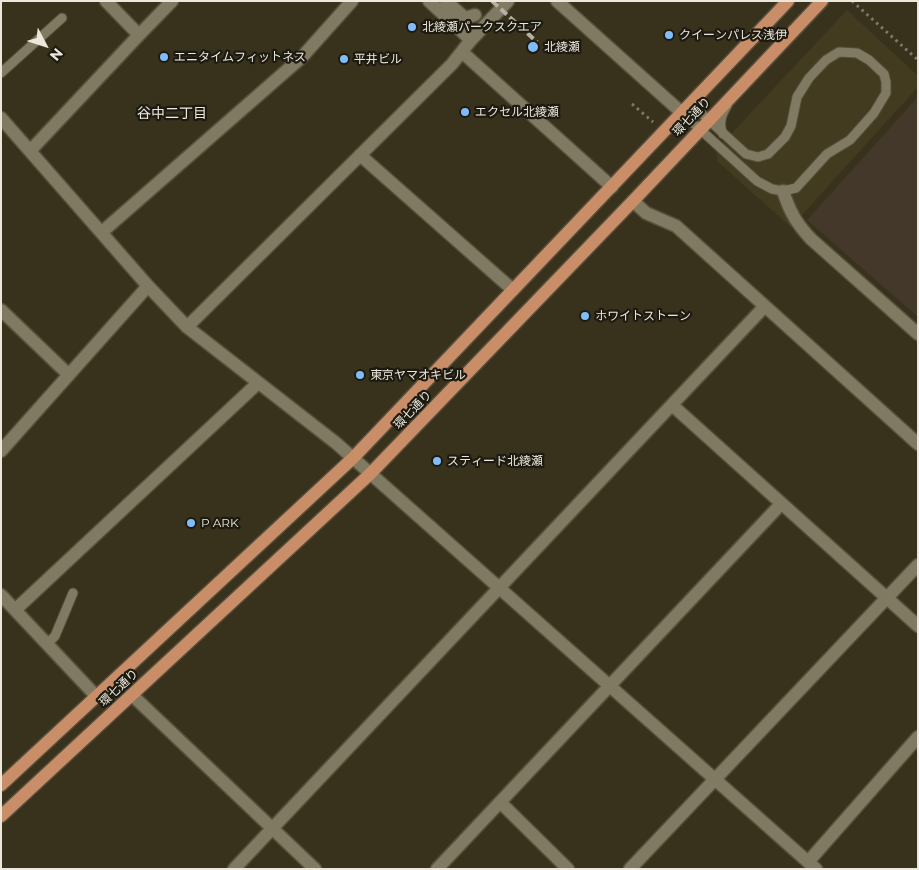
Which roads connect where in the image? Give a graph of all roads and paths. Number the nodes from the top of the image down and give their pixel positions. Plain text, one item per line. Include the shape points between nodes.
1 (106, 1) edge
2 (172, 1) edge
3 (352, 1) edge
4 (429, 1) edge
5 (446, 1) edge
6 (508, 1) edge
7 (557, 1) edge
8 (788, 1) edge
9 (822, 1) edge
10 (852, 1) edge
11 (475, 15) dead end
12 (62, 18) dead end
13 (139, 35) junction
14 (471, 40) junction
15 (462, 52) junction
16 (918, 60) edge
17 (1, 73) edge
18 (733, 95) junction
19 (632, 104) dead end
20 (685, 108) junction
21 (1, 118) edge
22 (654, 123) dead end
23 (704, 125) junction
24 (723, 134) junction
25 (30, 151) junction
26 (360, 155) junction
27 (612, 187) junction
28 (783, 190) junction
29 (633, 201) junction
30 (102, 232) junction
31 (148, 286) junction
32 (513, 290) junction
33 (765, 306) junction
34 (1, 310) edge
35 (187, 328) junction
36 (918, 334) edge
37 (69, 376) junction
38 (258, 383) junction
39 (672, 405) junction
40 (918, 444) edge
41 (1, 451) edge
42 (353, 458) junction
43 (370, 474) junction
44 (781, 504) junction
45 (918, 565) edge
46 (499, 588) junction
47 (73, 593) dead end
48 (1, 595) edge
49 (888, 597) junction
50 (14, 610) junction
51 (918, 626) edge
52 (47, 644) junction
53 (609, 685) junction
54 (132, 695) junction
55 (96, 696) junction
56 (918, 737) edge
57 (715, 779) junction
58 (1, 785) edge
59 (500, 802) junction
60 (1, 816) edge
61 (272, 828) junction
62 (812, 865) edge
63 (234, 869) edge
64 (315, 869) edge
65 (437, 869) edge
66 (568, 869) edge
67 (630, 869) edge

1 - 13 street
2 - 13 street
3 - 30 street via 302,57
4 - 14 street
5 - 11 street via 465,18
6 - 14 street
7 - 20 street
8 - 20 main road, 環七通り
9 - 18 main road, 環七通り
10 - 16 path
12 - 17 lane
13 - 25 street
14 - 15 street
15 - 26 street
15 - 27 street
18 - 23 main road, 環七通り
18 - 24 lane via 720,121
19 - 22 path
20 - 23 lane
20 - 27 main road, 環七通り
21 - 25 street
23 - 24 lane
23 - 28 lane via 756,181 772,189
23 - 29 main road, 環七通り
24 - 28 lane via 746,154 758,157 768,154 785,138 791,126 796,97 826,60 839,52 857,53 880,69 886,82 886,93 874,113 850,140 827,154 796,188
25 - 30 street
26 - 32 street
26 - 35 street
27 - 32 main road, 環七通り
28 - 36 street via 798,226
29 - 33 street via 646,213 676,226
29 - 43 main road, 環七通り
30 - 31 street
31 - 35 street
31 - 37 street
32 - 42 main road, 環七通り
33 - 39 street
33 - 40 street
34 - 37 street
35 - 38 street
37 - 41 street
38 - 42 street
38 - 50 street
39 - 44 street
39 - 46 street
42 - 43 street
42 - 55 main road, 環七通り
43 - 46 street
43 - 54 main road, 環七通り
44 - 49 street
44 - 53 street
45 - 49 street
46 - 53 street
46 - 61 street
47 - 52 lane via 55,636
48 - 50 street
49 - 51 street
49 - 57 street
50 - 52 street
52 - 55 street
53 - 57 street
53 - 59 street
54 - 60 main road, 環七通り
54 - 61 street
55 - 58 main road, 環七通り
56 - 62 street
57 - 62 street
57 - 67 street
59 - 65 street
59 - 66 street
61 - 63 street
61 - 64 street

